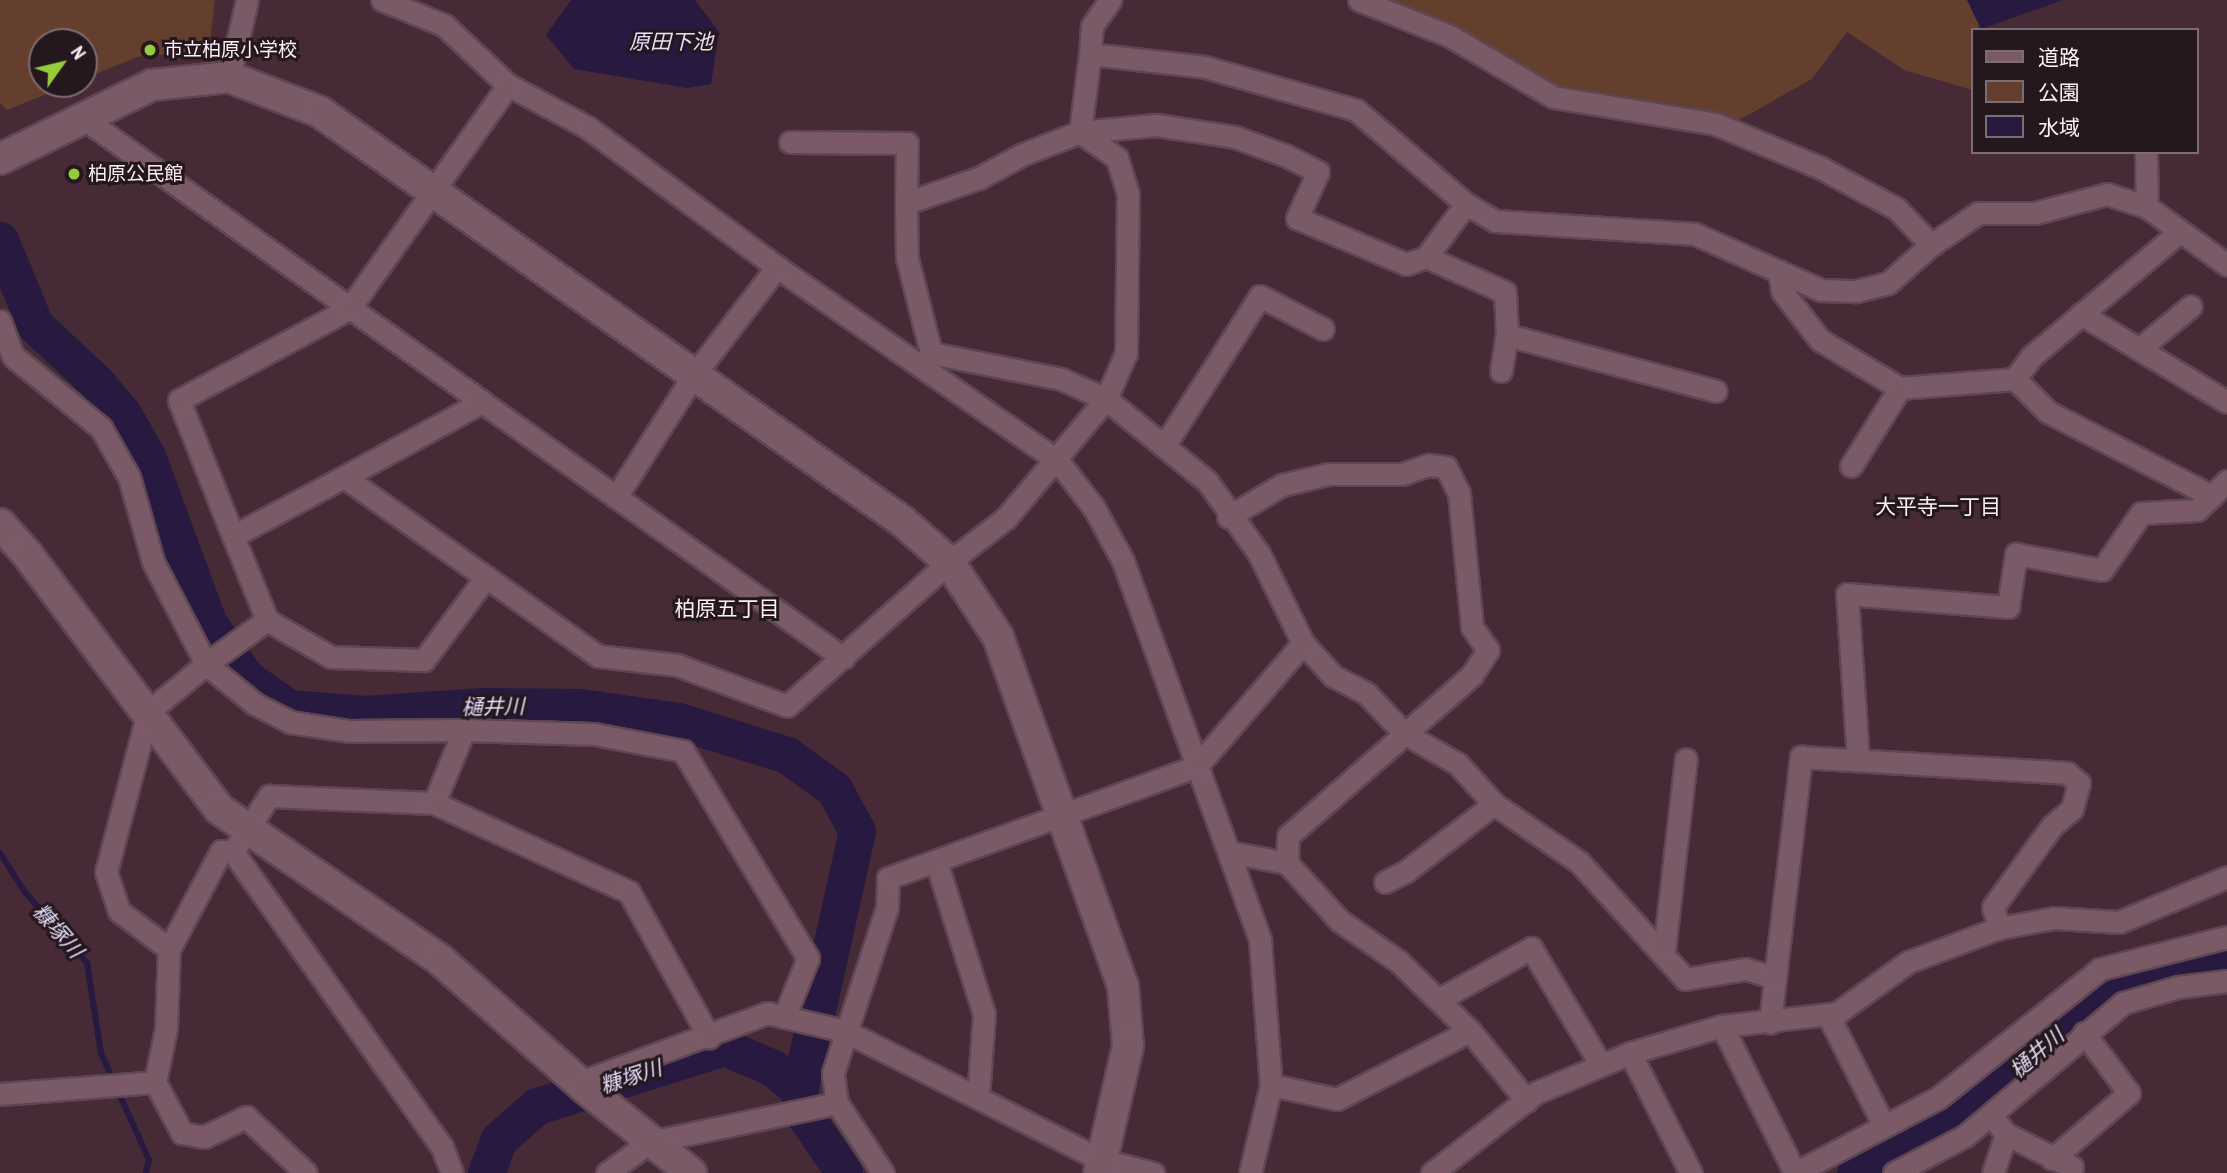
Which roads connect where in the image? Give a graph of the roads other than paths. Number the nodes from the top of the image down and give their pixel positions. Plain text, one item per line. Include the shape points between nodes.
1 (247, 0) edge
2 (382, 0) edge
3 (1110, 0) edge
4 (1359, 0) edge
5 (1090, 54) junction
6 (229, 77) junction
7 (508, 85) junction
8 (80, 116) junction
9 (1080, 132) junction
10 (790, 142) dead end
11 (2146, 154) edge
12 (0, 159) edge
13 (431, 189) junction
14 (906, 203) junction
15 (1466, 204) junction
16 (2147, 207) junction
17 (2178, 233) junction
18 (1931, 245) junction
19 (1426, 257) junction
20 (2227, 265) edge
21 (777, 267) junction
22 (1779, 271) junction
23 (2191, 306) dead end
24 (349, 309) junction
25 (2081, 314) junction
26 (0, 321) edge
27 (1323, 328) dead end
28 (1507, 335) junction
29 (2139, 349) junction
30 (1501, 371) dead end
31 (693, 376) junction
32 (2015, 379) junction
33 (1900, 388) junction
34 (1716, 391) dead end
35 (1106, 399) junction
36 (482, 402) junction
37 (2227, 402) edge
38 (1164, 446) junction
39 (1058, 461) junction
40 (1851, 466) dead end
41 (344, 477) junction
42 (2219, 488) edge
43 (616, 497) junction
44 (1228, 517) junction
45 (0, 524) edge
46 (233, 536) junction
47 (949, 562) junction
48 (486, 577) junction
49 (267, 620) junction
50 (1303, 643) junction
51 (843, 658) junction
52 (211, 661) junction
53 (148, 712) junction
54 (464, 730) junction
55 (1404, 733) junction
56 (1686, 759) dead end
57 (1858, 760) junction
58 (1197, 766) junction
59 (434, 803) junction
60 (1494, 804) junction
61 (1062, 814) junction
62 (239, 840) junction
63 (1229, 852) junction
64 (936, 861) junction
65 (1287, 863) junction
66 (2227, 877) edge
67 (1385, 882) dead end
68 (1998, 928) junction
69 (2227, 937) edge
70 (169, 949) junction
71 (1664, 951) junction
72 (1775, 978) junction
73 (2227, 981) edge
74 (1438, 1000) junction
75 (1828, 1015) junction
76 (790, 1019) junction
77 (1770, 1023) junction
78 (1722, 1026) junction
79 (837, 1030) junction
80 (1471, 1031) junction
81 (2084, 1033) junction
82 (709, 1037) junction
83 (1630, 1053) junction
84 (1601, 1065) junction
85 (155, 1082) junction
86 (582, 1085) junction
87 (1271, 1085) junction
88 (0, 1094) edge
89 (978, 1098) junction
90 (1527, 1101) junction
91 (831, 1103) junction
92 (1990, 1114) junction
93 (1884, 1126) junction
94 (2006, 1135) junction
95 (650, 1142) junction
96 (2052, 1159) junction
97 (1100, 1167) edge
98 (306, 1173) edge
99 (452, 1173) edge
100 (607, 1173) edge
101 (691, 1173) edge
102 (883, 1173) edge
103 (1153, 1173) edge
104 (1250, 1173) edge
105 (1432, 1173) edge
106 (1691, 1173) edge
107 (1894, 1173) edge
108 (1993, 1173) edge
109 (2070, 1173) edge

1 - 6 street
2 - 7 street via 444,25
3 - 5 street via 1092,26
4 - 18 street via 1450,36 1553,97 1716,124 1821,168 1897,209
5 - 9 street
5 - 15 street via 1205,67 1356,110
6 - 8 street via 152,85
6 - 13 street via 320,112
7 - 13 street
7 - 21 street via 587,127
8 - 12 street
8 - 24 street
9 - 14 street via 1021,155 979,178
9 - 19 street via 1156,125 1235,137 1318,172 1297,218 1406,264
9 - 35 street via 1117,158 1128,194 1126,353
10 - 14 street via 907,143
11 - 16 street
13 - 24 street
13 - 31 street
14 - 35 street via 907,258 931,353 1061,379
15 - 19 street
15 - 22 street via 1494,221 1695,234
16 - 17 street
16 - 18 street via 2107,194 2035,213 1978,213
17 - 20 street
17 - 25 street
18 - 22 street via 1888,283 1856,291 1821,290
19 - 28 street via 1505,292
21 - 31 street
21 - 39 street
22 - 33 street via 1782,291 1819,340
23 - 29 street
24 - 36 street
24 - 46 street via 179,400
25 - 29 street
25 - 32 street via 2032,356
26 - 52 street via 13,356 101,428 129,477 153,562
27 - 38 street via 1261,296
28 - 30 street
28 - 34 street
29 - 37 street
31 - 43 street
31 - 47 street via 902,521
32 - 33 street
32 - 42 street via 2048,412
33 - 40 street
35 - 38 street
35 - 39 street
36 - 41 street
36 - 43 street
38 - 44 street via 1207,481
39 - 47 street via 1006,518
39 - 58 street via 1094,508 1124,561
41 - 46 street
41 - 48 street
42 - 57 street via 2197,510 2141,513 2102,570 2016,554 2008,607 1847,594
43 - 51 street
44 - 50 street via 1259,554
44 - 55 street via 1282,485 1328,474 1402,474 1428,465 1446,467 1459,494 1472,627 1489,650 1472,675
45 - 53 street
46 - 49 street
47 - 51 street
47 - 61 street via 998,637
48 - 49 street via 424,660 331,657
48 - 51 street via 597,656 677,665 787,706
49 - 52 street
50 - 55 street via 1333,676 1366,693
50 - 58 street
52 - 53 street
52 - 54 street via 254,704 290,722 349,731
53 - 62 street
53 - 70 street via 106,872 120,911
54 - 59 street
54 - 76 street via 594,734 683,751 807,958
55 - 60 street via 1458,764
55 - 65 street via 1288,836
56 - 71 street
57 - 68 street via 2067,773 2079,783 2072,809 2052,826 1993,907
57 - 72 street via 1801,757
58 - 61 street
58 - 63 street
59 - 62 street via 269,796
59 - 82 street via 629,892
60 - 67 street via 1405,872
60 - 71 street via 1579,862
61 - 64 street
61 - 97 street via 1123,986 1128,1046
62 - 70 street via 221,851
62 - 86 street via 440,960
62 - 99 street via 442,1147
63 - 65 street
63 - 87 street via 1260,940
64 - 79 street via 888,878 887,908
64 - 89 street via 984,1014
65 - 74 street via 1340,921 1398,961
66 - 68 street via 2119,922 2054,918
68 - 75 street via 1908,962 1885,982
69 - 93 street via 2100,969 1938,1098
70 - 85 street via 166,1030
71 - 72 street via 1685,979 1746,969
72 - 77 street
73 - 81 street via 2178,987 2123,1003
74 - 80 street
74 - 84 street via 1531,948
75 - 77 street
75 - 93 street
76 - 79 street
76 - 82 street via 768,1013
77 - 78 street
78 - 83 street
78 - 93 street via 1795,1173
79 - 89 street
79 - 91 street
80 - 87 street via 1337,1099
80 - 90 street
81 - 92 street
81 - 96 street via 2129,1093
82 - 86 street
83 - 84 street
83 - 106 street
84 - 90 street
85 - 88 street
85 - 98 street via 182,1133 204,1138 246,1117
86 - 95 street
87 - 104 street
89 - 97 street
90 - 105 street
91 - 95 street
91 - 102 street
92 - 94 street
92 - 107 street via 1965,1136
94 - 96 street
94 - 108 street
95 - 100 street
95 - 101 street
96 - 109 street via 2072,1167
97 - 103 street

